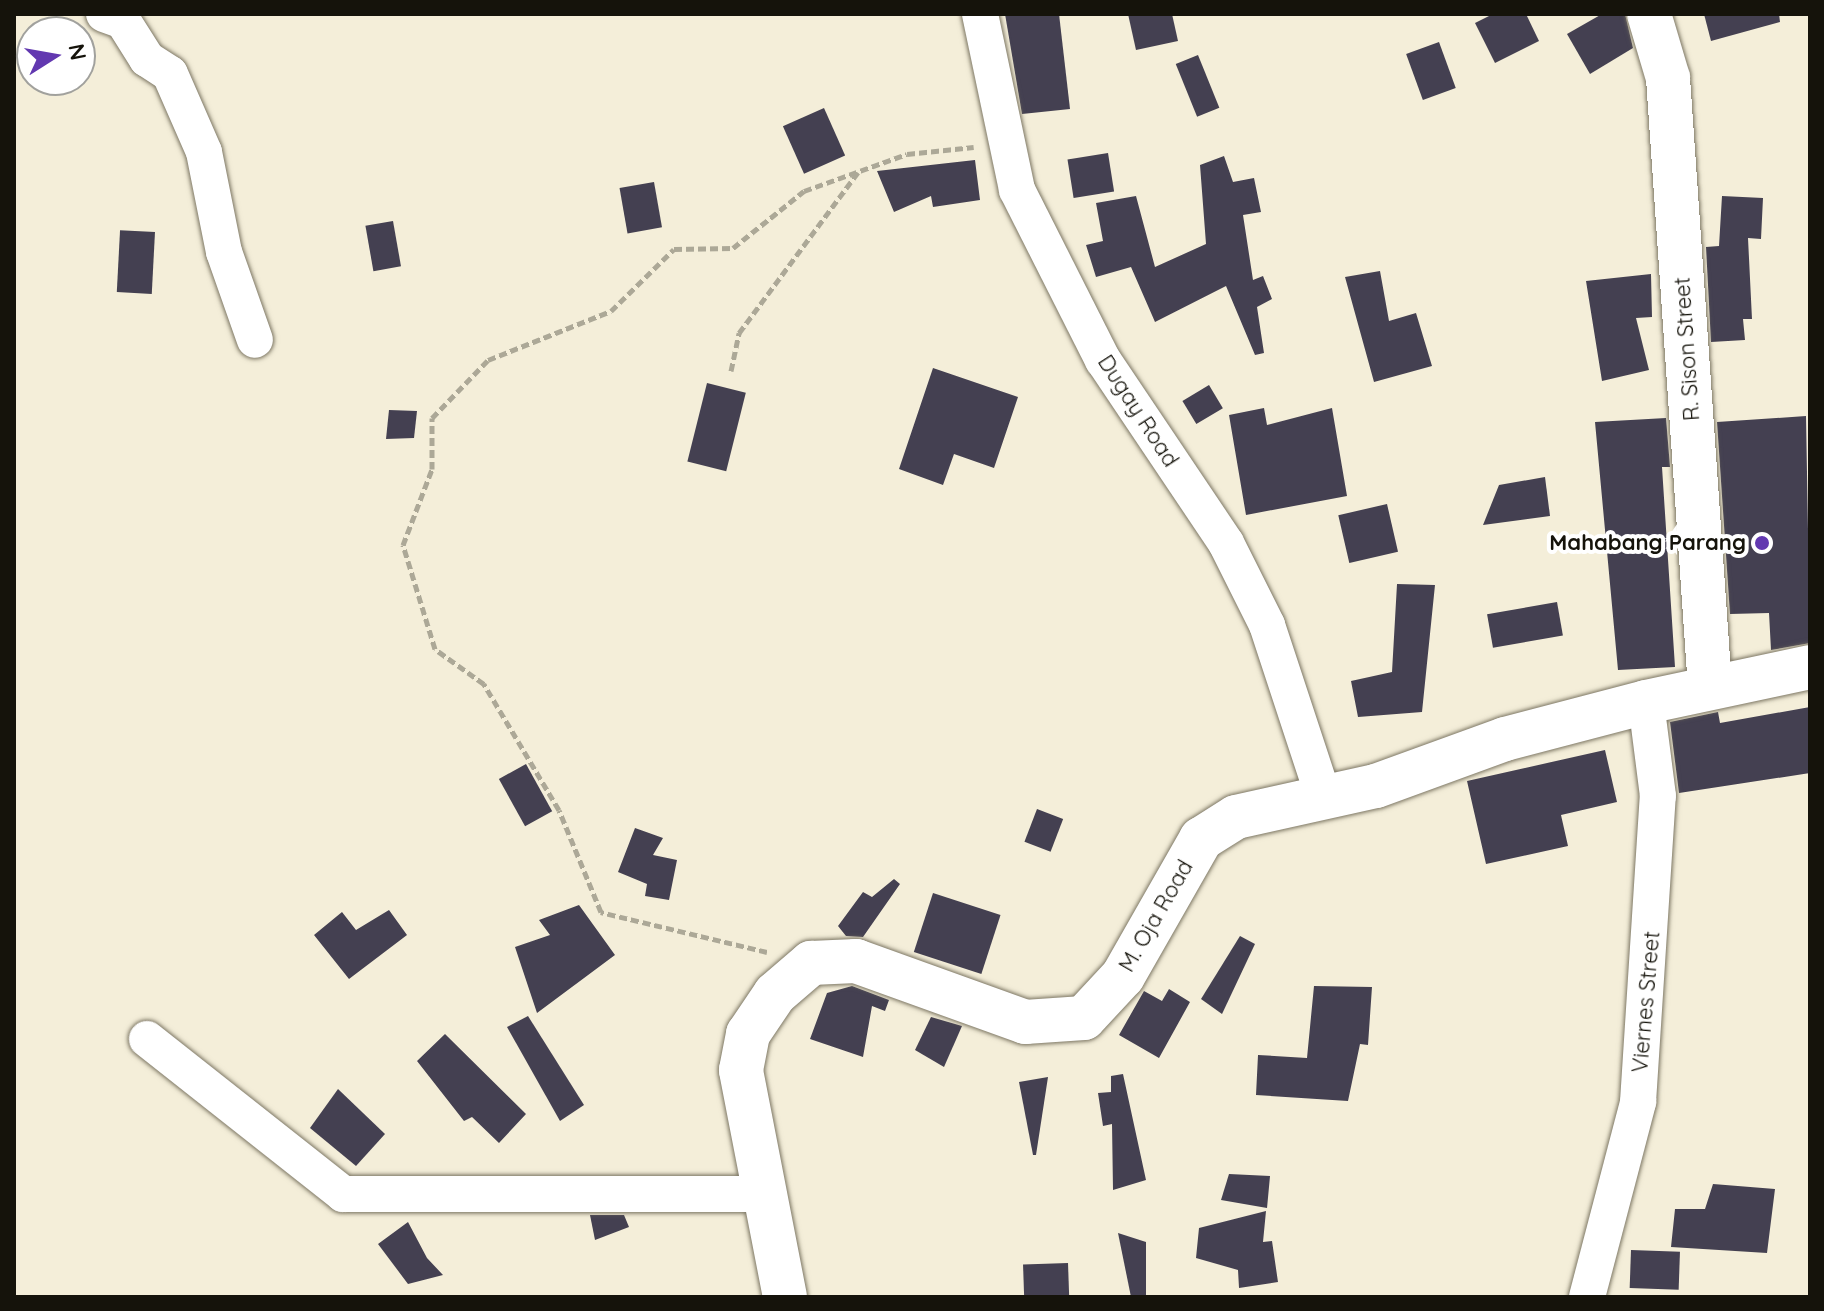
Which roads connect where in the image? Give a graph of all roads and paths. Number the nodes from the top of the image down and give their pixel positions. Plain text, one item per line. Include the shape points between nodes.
1 (104, 14) edge
2 (980, 14) edge
3 (1649, 14) edge
4 (1003, 144) junction
5 (859, 171) junction
6 (255, 340) dead end
7 (731, 371) dead end
8 (1810, 667) edge
9 (1710, 688) junction
10 (1646, 702) junction
11 (1324, 798) junction
12 (811, 963) junction
13 (147, 1039) dead end
14 (768, 1194) junction
15 (785, 1297) edge
16 (1587, 1297) edge

1 - 6 street via 123,21 147,59 170,74 204,152 224,252
2 - 4 street, Dugay Road
3 - 9 street, R. Sison Street via 1668,78
4 - 5 path via 907,154
4 - 11 street, Dugay Road via 1023,203 1103,360 1226,543 1267,625
5 - 7 path via 747,320
5 - 12 path via 804,191 733,248 674,249 611,311 488,360 432,418 432,469 403,545 435,649 484,684 559,810 601,912
8 - 9 street, M. Oja Road
9 - 10 street, M. Oja Road
10 - 11 street, M. Oja Road
10 - 16 street, Viernes Street via 1658,796 1638,1102
11 - 12 street, M. Oja Road via 1236,817 1201,839 1123,976 1084,1018 1025,1022 856,961
12 - 14 street via 775,994 748,1034 741,1070
13 - 14 street via 343,1194
14 - 15 street

